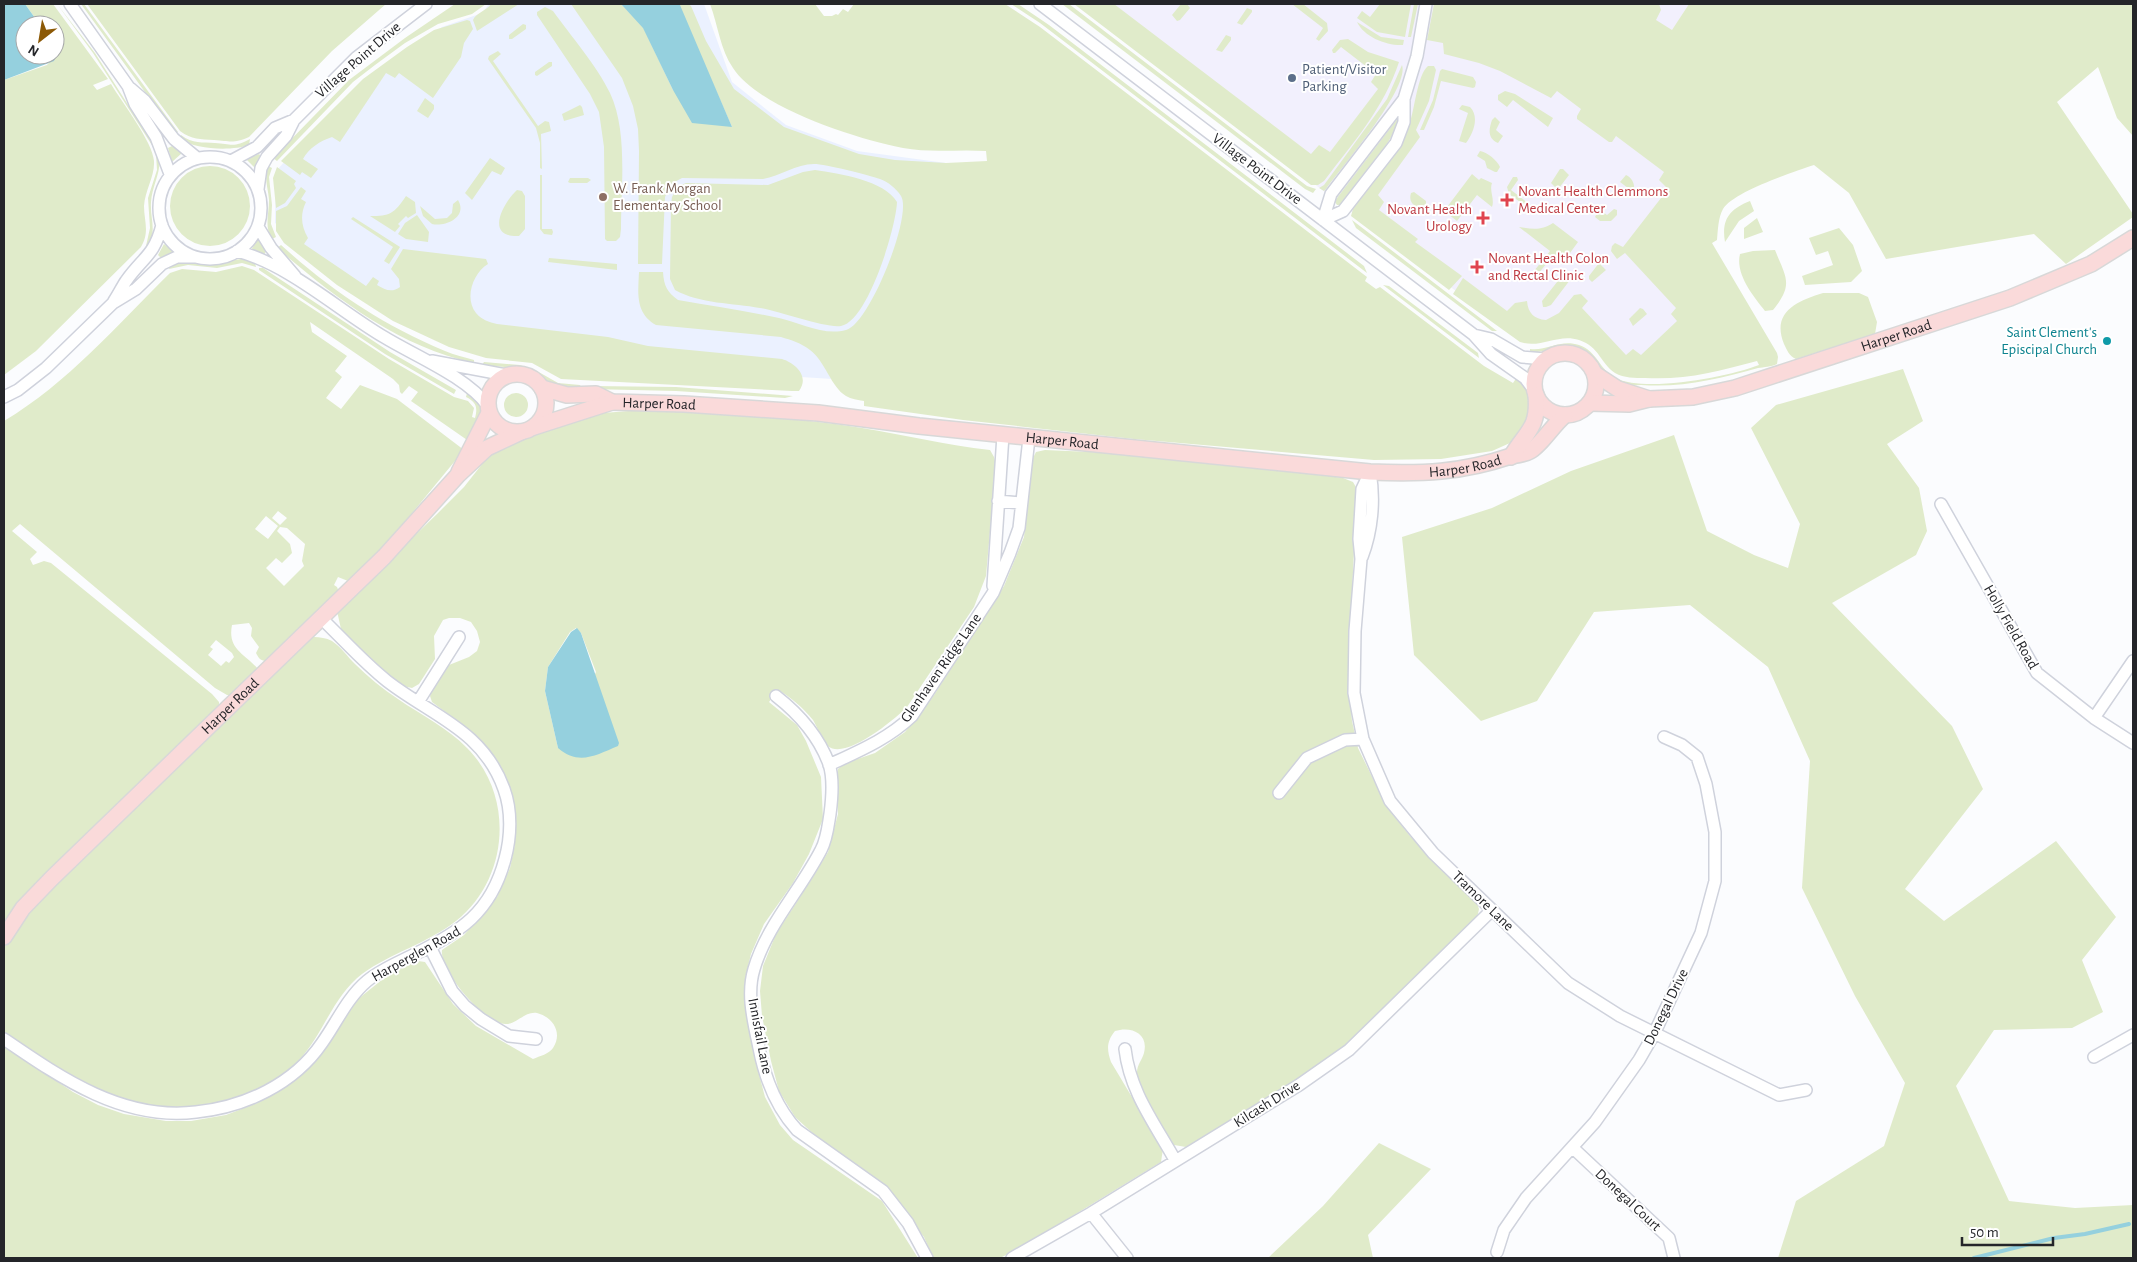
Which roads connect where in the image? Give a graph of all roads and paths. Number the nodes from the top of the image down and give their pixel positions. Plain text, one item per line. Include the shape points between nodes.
1 (70, 4) edge
2 (426, 4) edge
3 (1040, 4) edge
4 (1426, 4) edge
5 (128, 86) junction
6 (1404, 99) junction
7 (294, 120) junction
8 (197, 158) junction
9 (231, 160) junction
10 (170, 174) junction
11 (258, 189) junction
12 (1324, 220) junction
13 (162, 225) junction
14 (258, 227) junction
15 (2133, 238) edge
16 (237, 252) junction
17 (196, 257) junction
18 (299, 281) junction
19 (113, 303) junction
20 (1474, 335) junction
21 (423, 359) junction
22 (1546, 359) junction
23 (1595, 374) junction
24 (506, 375) junction
25 (542, 388) junction
26 (1535, 392) junction
27 (4, 398) edge
28 (1649, 399) junction
29 (612, 402) junction
30 (1590, 403) junction
31 (488, 410) junction
32 (1565, 415) junction
33 (528, 429) junction
34 (1003, 435) junction
35 (1029, 438) junction
36 (1511, 457) junction
37 (1370, 472) junction
38 (458, 476) junction
39 (998, 501) junction
40 (1021, 503) junction
41 (1941, 504) dead end
42 (993, 592) junction
43 (321, 618) junction
44 (459, 637) dead end
45 (2133, 661) edge
46 (776, 696) dead end
47 (418, 702) junction
48 (2094, 718) junction
49 (1664, 737) dead end
50 (1363, 740) junction
51 (2133, 743) edge
52 (830, 765) junction
53 (1279, 793) dead end
54 (1492, 910) junction
55 (4, 937) edge
56 (430, 947) junction
57 (1654, 1034) junction
58 (2133, 1035) edge
59 (536, 1038) dead end
60 (4, 1039) edge
61 (1125, 1050) dead end
62 (2094, 1056) dead end
63 (1806, 1090) dead end
64 (1573, 1148) junction
65 (1175, 1160) junction
66 (1091, 1213) junction
67 (1497, 1252) dead end
68 (926, 1258) edge
69 (1012, 1258) edge
70 (1127, 1258) edge
71 (1674, 1258) edge

1 - 5 street
2 - 7 street, Village Point Drive via 357,56
3 - 12 street, Village Point Drive
4 - 6 street
5 - 8 street via 145,101 174,139
5 - 10 street via 135,104 156,137
6 - 12 street via 1331,194
6 - 12 street via 1404,122 1396,143 1343,211
7 - 9 street, Village Point Drive via 275,128 257,147
7 - 11 street, Village Point Drive via 261,168
8 - 9 street via 214,156
8 - 10 street
9 - 11 street via 247,172
10 - 13 street via 159,198
11 - 14 street via 261,214
12 - 20 street, Village Point Drive
13 - 17 street via 170,239
13 - 19 street via 151,253 126,280
14 - 16 street
14 - 18 street
15 - 28 main road, Harper Road via 2091,264 2001,301 1735,388 1693,397
16 - 17 street via 210,259
16 - 18 street via 262,260
17 - 19 street via 177,257 162,264 136,289
18 - 21 street via 384,338
19 - 27 street via 46,368
20 - 22 street, Village Point Drive via 1492,339 1522,357
20 - 26 street, Village Point Drive via 1491,354 1525,378
21 - 24 street
21 - 31 street via 480,396
22 - 23 main road via 1565,352 1574,354 1584,358
22 - 26 main road via 1536,373
23 - 28 main road, Harper Road via 1618,389
23 - 30 main road via 1597,384
24 - 25 main road via 523,374
24 - 31 main road via 494,385 488,399
25 - 29 main road, Harper Road via 567,395 596,394
25 - 33 main road via 545,413
26 - 32 main road via 1539,402 1550,412
26 - 36 main road, Harper Road via 1537,410 1534,423
28 - 30 main road, Harper Road via 1629,404
29 - 33 main road, Harper Road
29 - 34 main road, Harper Road via 768,409
30 - 32 main road via 1575,414
31 - 33 main road via 498,426 513,432
31 - 38 main road, Harper Road
32 - 36 main road, Harper Road via 1530,451
33 - 38 main road, Harper Road via 487,448
34 - 35 main road, Harper Road
34 - 39 street
35 - 37 main road, Harper Road
35 - 40 street, Glenhaven Ridge Lane
36 - 37 main road, Harper Road via 1450,471
37 - 50 street, Tramore Lane via 1362,489 1359,539 1362,559 1355,631 1354,693
38 - 43 main road, Harper Road via 407,533
39 - 40 street
39 - 42 street
40 - 42 street, Glenhaven Ridge Lane via 1019,528
41 - 48 street, Holly Field Road via 2038,673
42 - 52 street, Glenhaven Ridge Lane via 912,716 881,740
43 - 47 street, Harperglen Road via 372,668
43 - 55 main road, Harper Road via 77,853 23,908
44 - 47 street
45 - 48 street
46 - 52 street, Innisfail Lane via 806,724
47 - 56 street, Harperglen Road via 458,727 486,754 505,791 509,810 507,852 494,890 466,926
48 - 51 street, Holly Field Road
49 - 57 street, Donegal Drive via 1697,757 1715,832 1715,881 1701,933
50 - 53 street via 1346,740 1306,758
50 - 54 street, Tramore Lane via 1390,801 1433,852
52 - 68 street, Innisfail Lane via 831,804 825,840 811,869 769,932 754,970 751,992 754,1020 763,1065 773,1095 786,1118 797,1130 883,1191 908,1223
54 - 57 street, Tramore Lane via 1568,983
54 - 65 street, Kilcash Drive via 1349,1050 1299,1085
56 - 59 street via 452,991 465,1006 509,1036
56 - 60 street, Harperglen Road via 385,968 368,980 349,1000 322,1044 297,1071 260,1095 217,1109 149,1112 110,1101 77,1086
57 - 63 street, Tramore Lane via 1779,1095
57 - 64 street, Donegal Drive via 1634,1068
58 - 62 street
61 - 65 street via 1132,1086
64 - 67 street, Donegal Drive via 1526,1198 1504,1230
64 - 71 street, Donegal Court via 1669,1238
65 - 66 street, Kilcash Drive
66 - 69 street, Kilcash Drive
66 - 70 street

